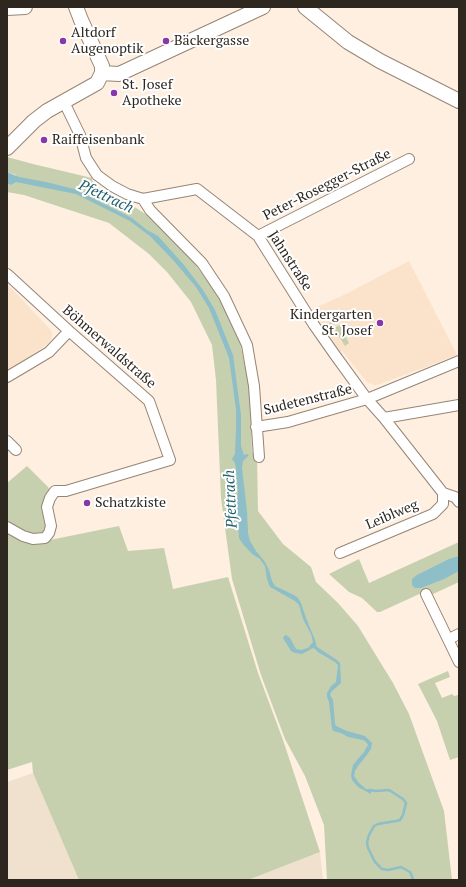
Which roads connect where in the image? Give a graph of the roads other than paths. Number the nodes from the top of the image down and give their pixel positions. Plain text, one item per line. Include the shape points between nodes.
1 (25, 7) edge
2 (76, 7) edge
3 (264, 7) edge
4 (305, 7) edge
5 (7, 8) edge
6 (102, 73) junction
7 (459, 101) edge
8 (64, 102) junction
9 (7, 148) edge
10 (409, 159) dead end
11 (143, 199) junction
12 (258, 236) junction
13 (7, 274) edge
14 (69, 331) junction
15 (459, 361) edge
16 (7, 377) edge
17 (367, 399) junction
18 (459, 406) edge
19 (384, 418) junction
20 (256, 427) junction
21 (7, 441) edge
22 (16, 450) dead end
23 (259, 457) dead end
24 (444, 493) junction
25 (459, 502) edge
26 (7, 527) edge
27 (340, 553) dead end
28 (426, 594) dead end
29 (459, 634) edge
30 (449, 639) junction
31 (459, 662) edge

1 - 5 street
2 - 6 street via 102,66
3 - 6 street via 118,74
4 - 7 street via 348,42
6 - 8 street via 97,83
8 - 9 street via 34,121
8 - 11 street, Jahnstraße via 80,135 86,158 97,175 127,194
10 - 12 street, Peter-Rosegger-Straße
11 - 12 street, Jahnstraße via 197,189
11 - 20 street, Sudetenstraße via 150,210 202,263 224,296 246,345 254,386
12 - 17 street, Jahnstraße via 314,325
13 - 14 street, Böhmerwaldstraße
14 - 16 street via 48,352
14 - 26 street, Böhmerwaldstraße via 149,401 170,460 55,492 47,506 51,526 45,538 23,536
15 - 17 street, Sudetenstraße
17 - 19 street, Jahnstraße
17 - 20 street, Sudetenstraße via 288,422
18 - 19 street
19 - 24 street, Jahnstraße
20 - 23 street, Sudetenstraße
21 - 22 street
24 - 25 street via 455,497
24 - 27 street, Leiblweg via 443,504 433,514
28 - 30 street
29 - 30 street
30 - 31 street

